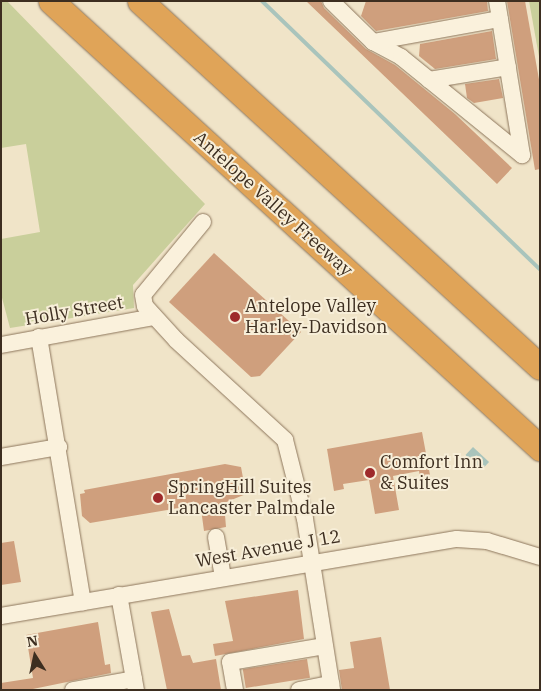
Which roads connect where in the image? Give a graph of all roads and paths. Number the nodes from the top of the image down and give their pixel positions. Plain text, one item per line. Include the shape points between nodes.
1 (51, 1) edge
2 (140, 1) edge
3 (161, 1) edge
4 (331, 1) edge
5 (497, 1) edge
6 (500, 19) junction
7 (373, 42) junction
8 (203, 59) junction
9 (508, 67) junction
10 (430, 80) junction
11 (203, 222) dead end
12 (153, 317) junction
13 (39, 337) junction
14 (1, 345) edge
15 (540, 367) edge
16 (59, 447) junction
17 (540, 448) edge
18 (1, 457) edge
19 (216, 537) dead end
20 (540, 557) edge
21 (312, 562) junction
22 (223, 577) junction
23 (119, 595) junction
24 (82, 602) junction
25 (1, 616) edge
26 (325, 646) junction
27 (135, 684) edge
28 (331, 687) edge
29 (73, 690) edge
30 (235, 690) edge
31 (299, 690) edge

1 - 17 highway, Antelope Valley Freeway
2 - 8 highway
3 - 8 highway
4 - 7 street
5 - 6 street
6 - 7 street
6 - 9 street
7 - 10 street via 401,57
8 - 15 highway
9 - 10 street
9 - 10 street via 522,155
11 - 12 street via 144,295 145,306
12 - 13 street, Holly Street
12 - 21 street via 286,440
13 - 14 street, Holly Street
13 - 16 street
16 - 18 street
16 - 24 street
19 - 22 street
20 - 21 street, West Avenue J 12 via 487,541 457,539
21 - 22 street, West Avenue J 12
21 - 26 street
22 - 23 street, West Avenue J 12
23 - 24 street, West Avenue J 12
23 - 27 street
24 - 25 street, West Avenue J 12
26 - 28 street
26 - 30 street via 230,662
27 - 29 street
28 - 31 street

